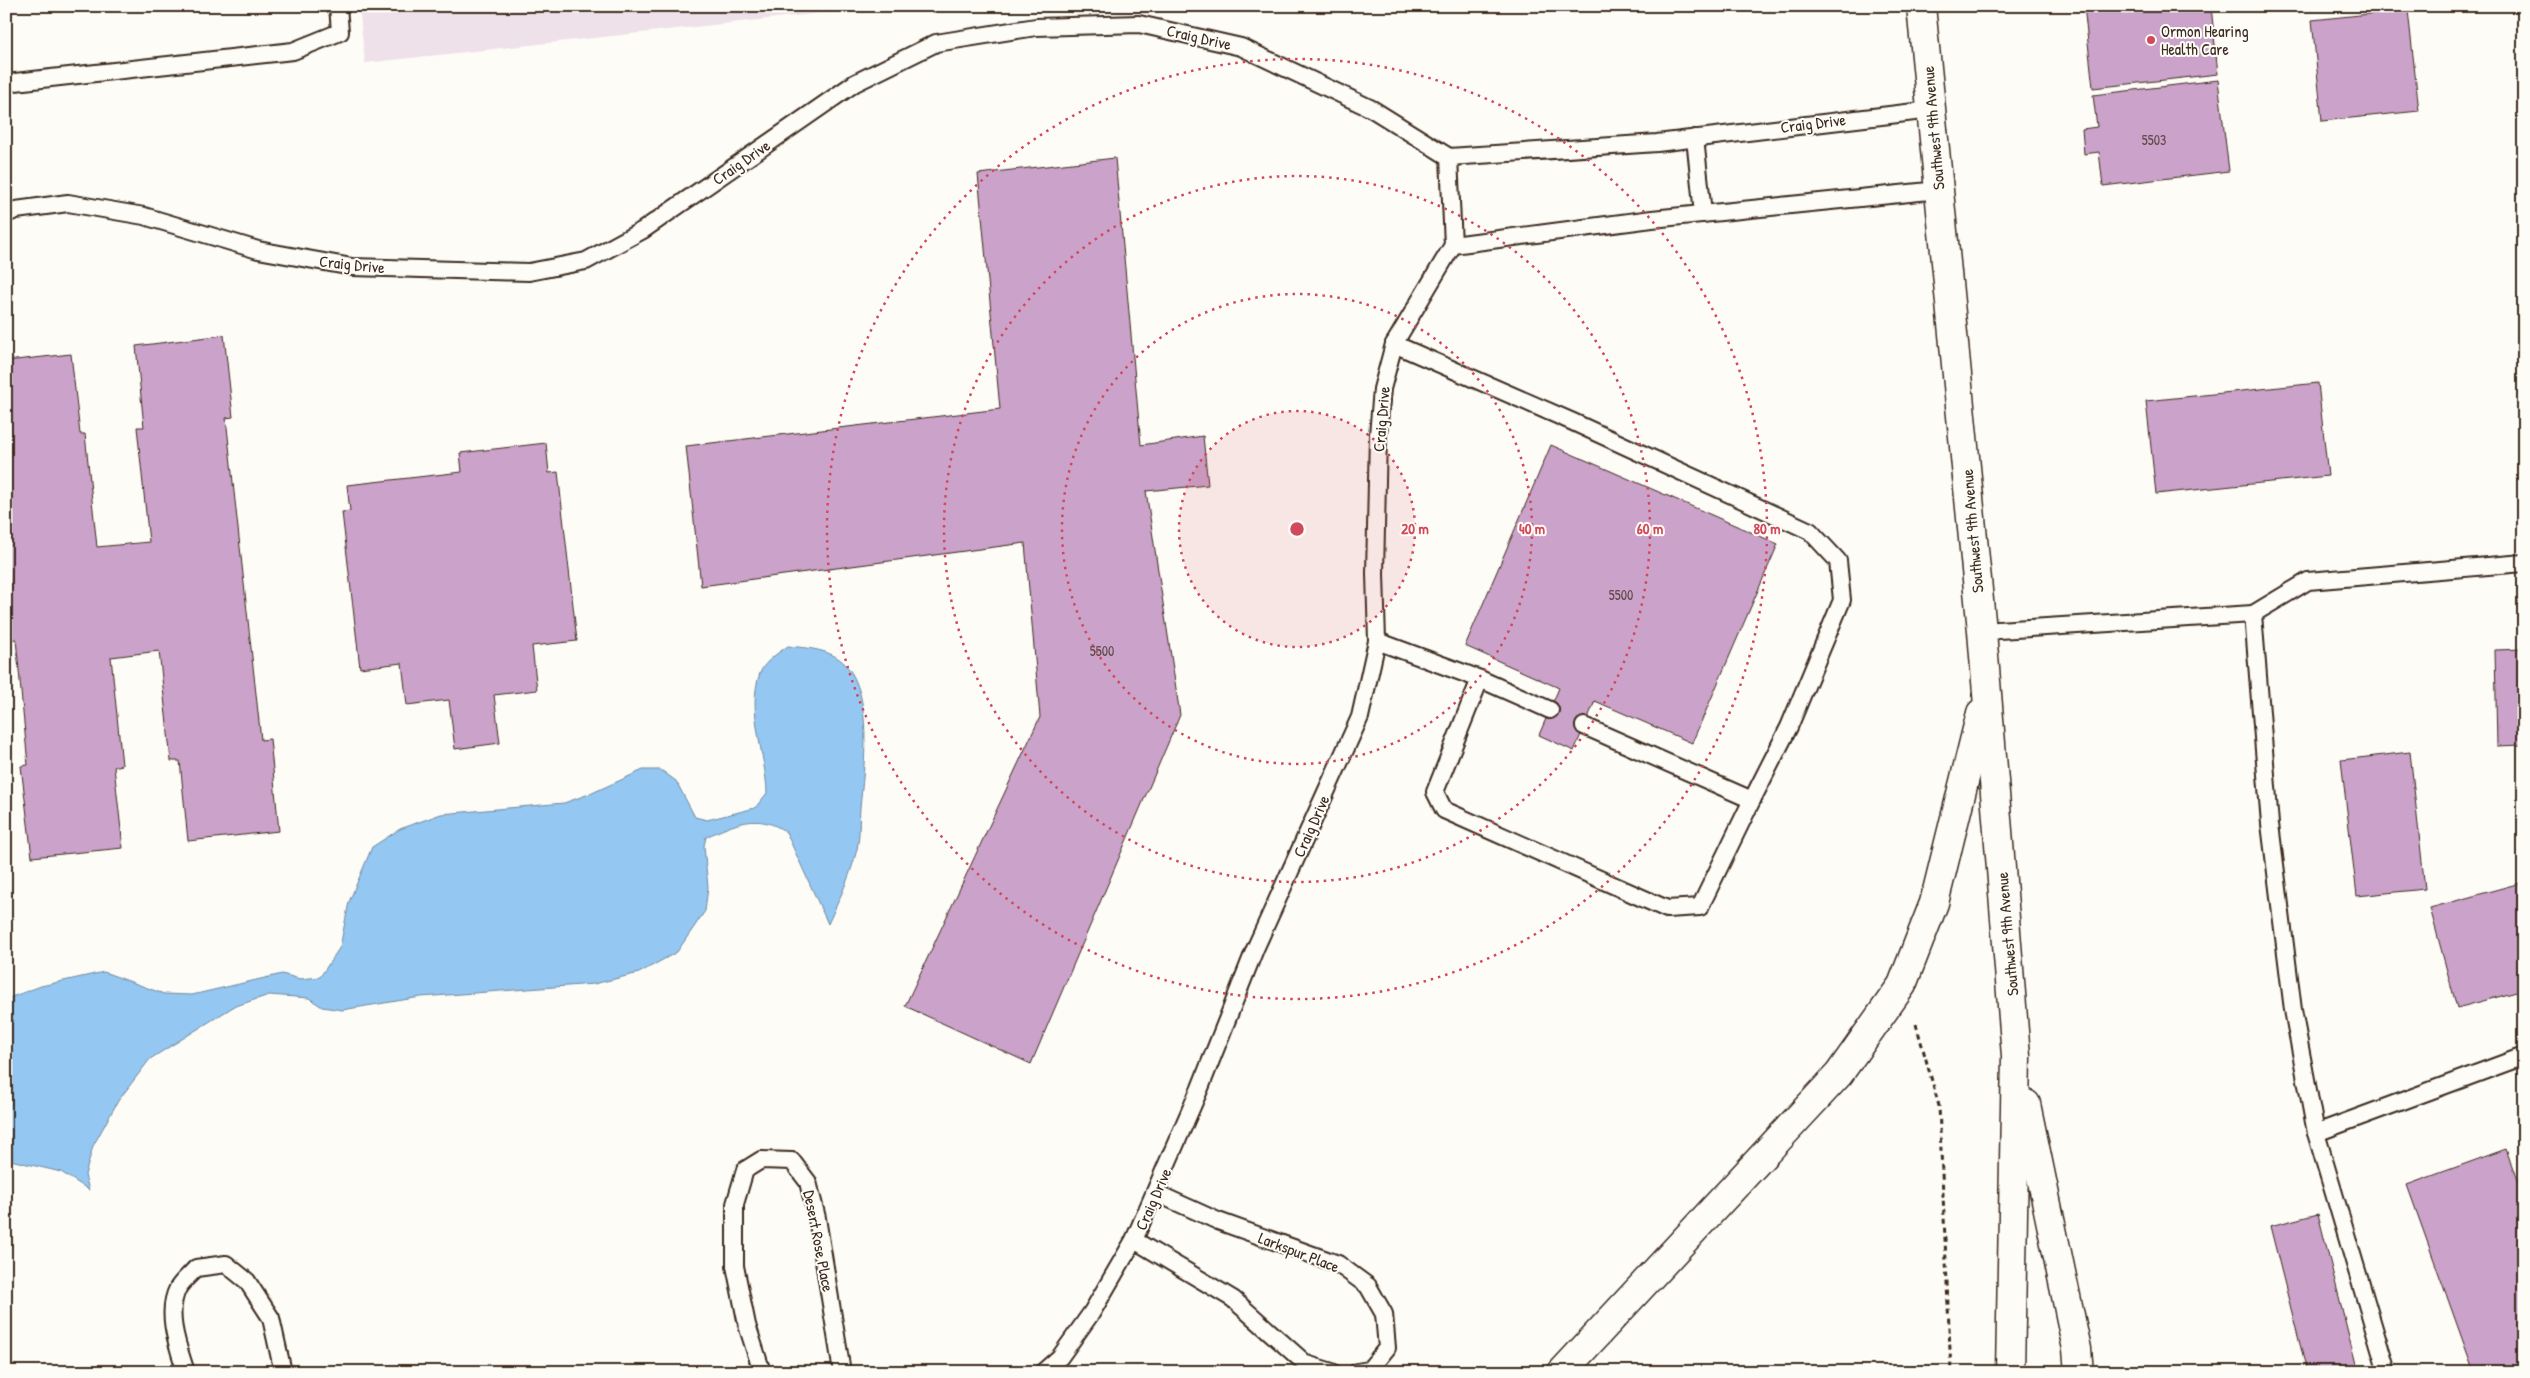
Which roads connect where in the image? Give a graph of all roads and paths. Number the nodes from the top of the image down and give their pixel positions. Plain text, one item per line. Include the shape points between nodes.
1 (338, 6) edge
2 (1921, 6) edge
3 (6, 83) edge
4 (1932, 110) junction
5 (1695, 138) junction
6 (1449, 158) junction
7 (1938, 190) junction
8 (6, 214) edge
9 (1703, 214) junction
10 (1453, 245) junction
11 (1394, 344) junction
12 (2524, 563) edge
13 (2253, 614) junction
14 (1982, 631) junction
15 (1377, 641) junction
16 (1480, 679) junction
17 (1986, 690) junction
18 (1550, 710) dead end
19 (1584, 726) dead end
20 (1752, 800) junction
21 (1914, 1016) dead end
22 (2016, 1056) junction
23 (2524, 1056) edge
24 (2316, 1133) junction
25 (1156, 1193) junction
26 (1134, 1240) junction
27 (186, 1372) edge
28 (284, 1372) edge
29 (762, 1372) edge
30 (842, 1372) edge
31 (1043, 1372) edge
32 (1332, 1372) edge
33 (1356, 1372) edge
34 (1562, 1372) edge
35 (1951, 1372) edge
36 (2010, 1372) edge
37 (2079, 1372) edge
38 (2387, 1372) edge

1 - 3 lane via 340,32 293,51
2 - 4 main road, Southwest 9th Avenue
4 - 5 lane, Craig Drive
4 - 7 main road, Southwest 9th Avenue
5 - 6 lane, Craig Drive
5 - 9 lane
6 - 8 lane, Craig Drive via 1372,109 1241,47 1138,24 1036,27 936,43 855,83 643,230 586,261 529,272 352,267 258,250 144,216 68,203
6 - 10 lane
7 - 9 lane
7 - 14 main road, Southwest 9th Avenue
9 - 10 lane
10 - 11 lane, Craig Drive
11 - 15 lane, Craig Drive via 1382,389 1378,435
11 - 20 lane via 1810,531 1838,561 1842,600 1789,727
12 - 13 lane via 2308,581
13 - 14 lane
13 - 24 lane via 2282,928 2293,1010
14 - 17 main road, Southwest 9th Avenue
15 - 16 lane
15 - 25 lane, Craig Drive via 1360,717 1256,949
16 - 18 lane
16 - 20 lane via 1435,792 1444,810 1667,909 1700,907
17 - 22 main road, Southwest 9th Avenue
17 - 34 main road via 1934,903 1902,985 1839,1074
19 - 20 lane
21 - 35 path via 1939,1106
22 - 36 main road, Southwest 9th Avenue
22 - 37 main road, Southwest 9th Avenue via 2077,1349
23 - 24 lane
24 - 38 lane
25 - 26 lane, Craig Drive
25 - 33 lane, Larkspur Place via 1218,1221 1338,1264 1368,1286 1384,1314 1387,1348 1368,1370
26 - 31 lane, Craig Drive via 1092,1312 1060,1357
26 - 32 lane via 1233,1299 1306,1364
27 - 28 lane via 175,1336 173,1306 178,1288 196,1268 226,1264 247,1281 271,1318
29 - 30 lane, Desert Rose Place via 747,1325 735,1266 734,1204 745,1170 761,1160 792,1161 808,1182 817,1218

